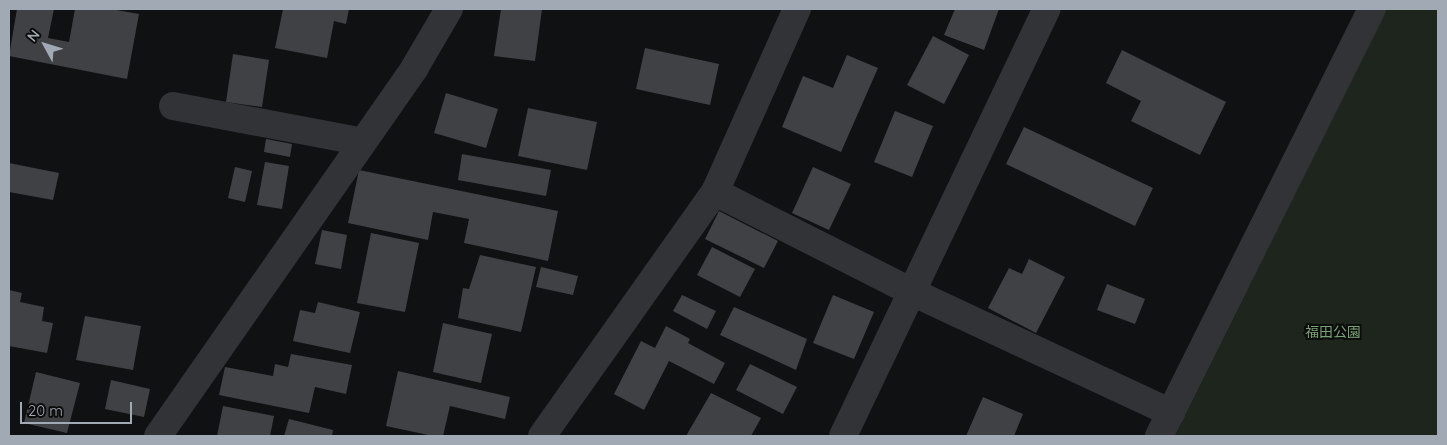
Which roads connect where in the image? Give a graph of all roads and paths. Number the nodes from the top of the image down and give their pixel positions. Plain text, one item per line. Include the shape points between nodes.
1 (449, 9) edge
2 (797, 9) edge
3 (1047, 9) edge
4 (1372, 9) edge
5 (173, 106) dead end
6 (363, 142) junction
7 (715, 192) junction
8 (912, 292) junction
9 (1165, 425) edge
10 (158, 436) edge
11 (542, 436) edge
12 (843, 436) edge

1 - 6 street via 415,67
2 - 7 street
3 - 8 street
4 - 9 street
5 - 6 street
6 - 10 street
7 - 8 street
7 - 11 street
8 - 9 street
8 - 12 street

